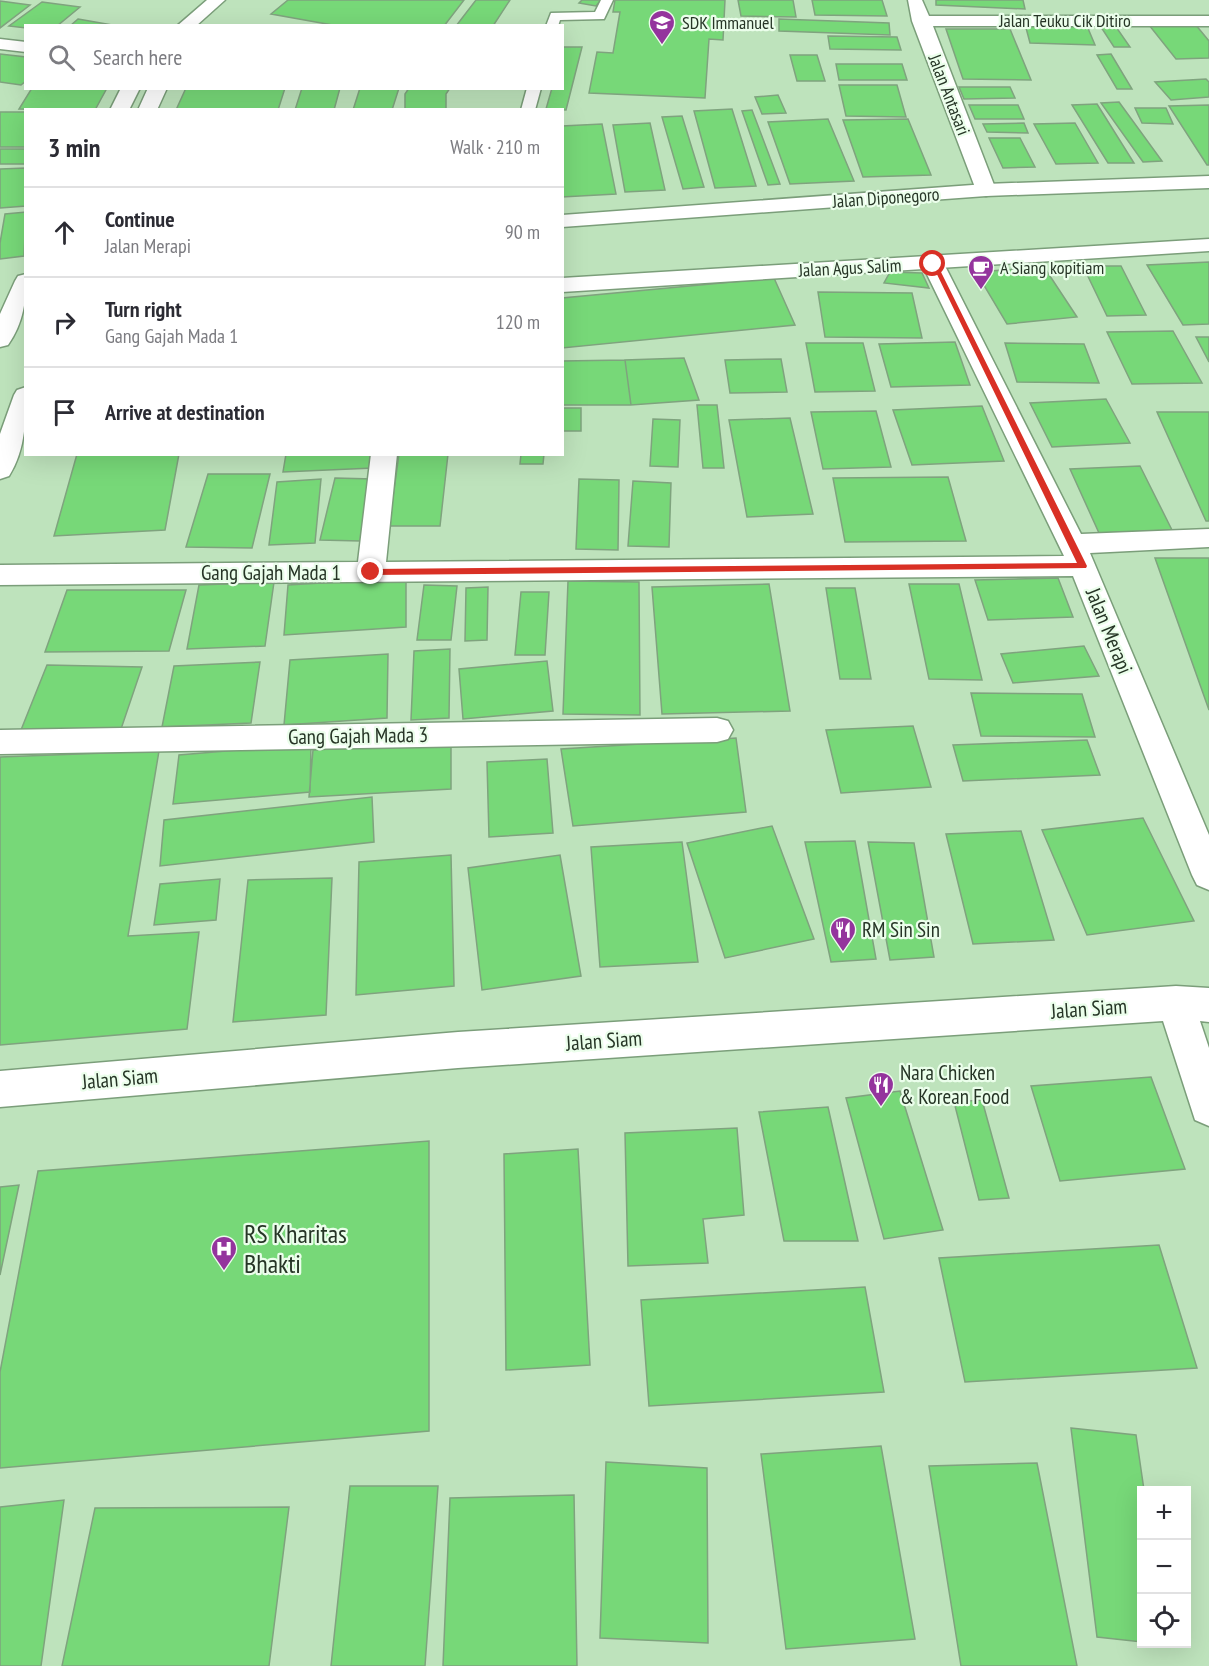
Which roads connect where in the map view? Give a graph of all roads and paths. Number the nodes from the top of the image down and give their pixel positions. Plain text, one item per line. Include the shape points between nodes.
1 (607, 0) edge
2 (914, 0) edge
3 (223, 6) edge
4 (921, 21) junction
5 (1209, 21) edge
6 (189, 24) edge
7 (214, 24) edge
8 (553, 24) edge
9 (0, 44) edge
10 (24, 47) edge
11 (130, 90) edge
12 (157, 90) edge
13 (533, 90) edge
14 (119, 108) edge
15 (148, 108) edge
16 (529, 108) edge
17 (1209, 182) edge
18 (986, 190) junction
19 (564, 221) edge
20 (1209, 245) edge
21 (933, 264) junction
22 (564, 285) edge
23 (17, 287) edge
24 (7, 335) edge
25 (24, 401) edge
26 (384, 456) edge
27 (0, 470) edge
28 (1209, 538) edge
29 (1078, 555) junction
30 (371, 572) junction
31 (0, 575) edge
32 (717, 730) dead end
33 (0, 742) edge
34 (1209, 875) edge
35 (1193, 1004) edge
36 (0, 1089) edge
37 (1209, 1107) edge

1 - 8 lane via 600,16 555,16
2 - 4 street, Jalan Antasari
3 - 6 street
3 - 7 street
4 - 5 street, Jalan Teuku Cik Ditiro
4 - 18 street, Jalan Antasari
9 - 10 street
11 - 14 street
12 - 15 street
13 - 16 lane
17 - 18 street, Jalan Diponegoro
18 - 19 street, Jalan Diponegoro
20 - 21 street, Jalan Agus Salim
21 - 22 street, Jalan Agus Salim
21 - 29 street, Jalan Merapi
23 - 24 street
25 - 27 street
26 - 30 street
28 - 29 street, Gang Gajah Mada 1
29 - 30 street, Gang Gajah Mada 1
29 - 34 street, Jalan Merapi
30 - 31 street, Gang Gajah Mada 1
32 - 33 street, Gang Gajah Mada 3
35 - 36 street, Jalan Siam via 458,1050
35 - 37 street

